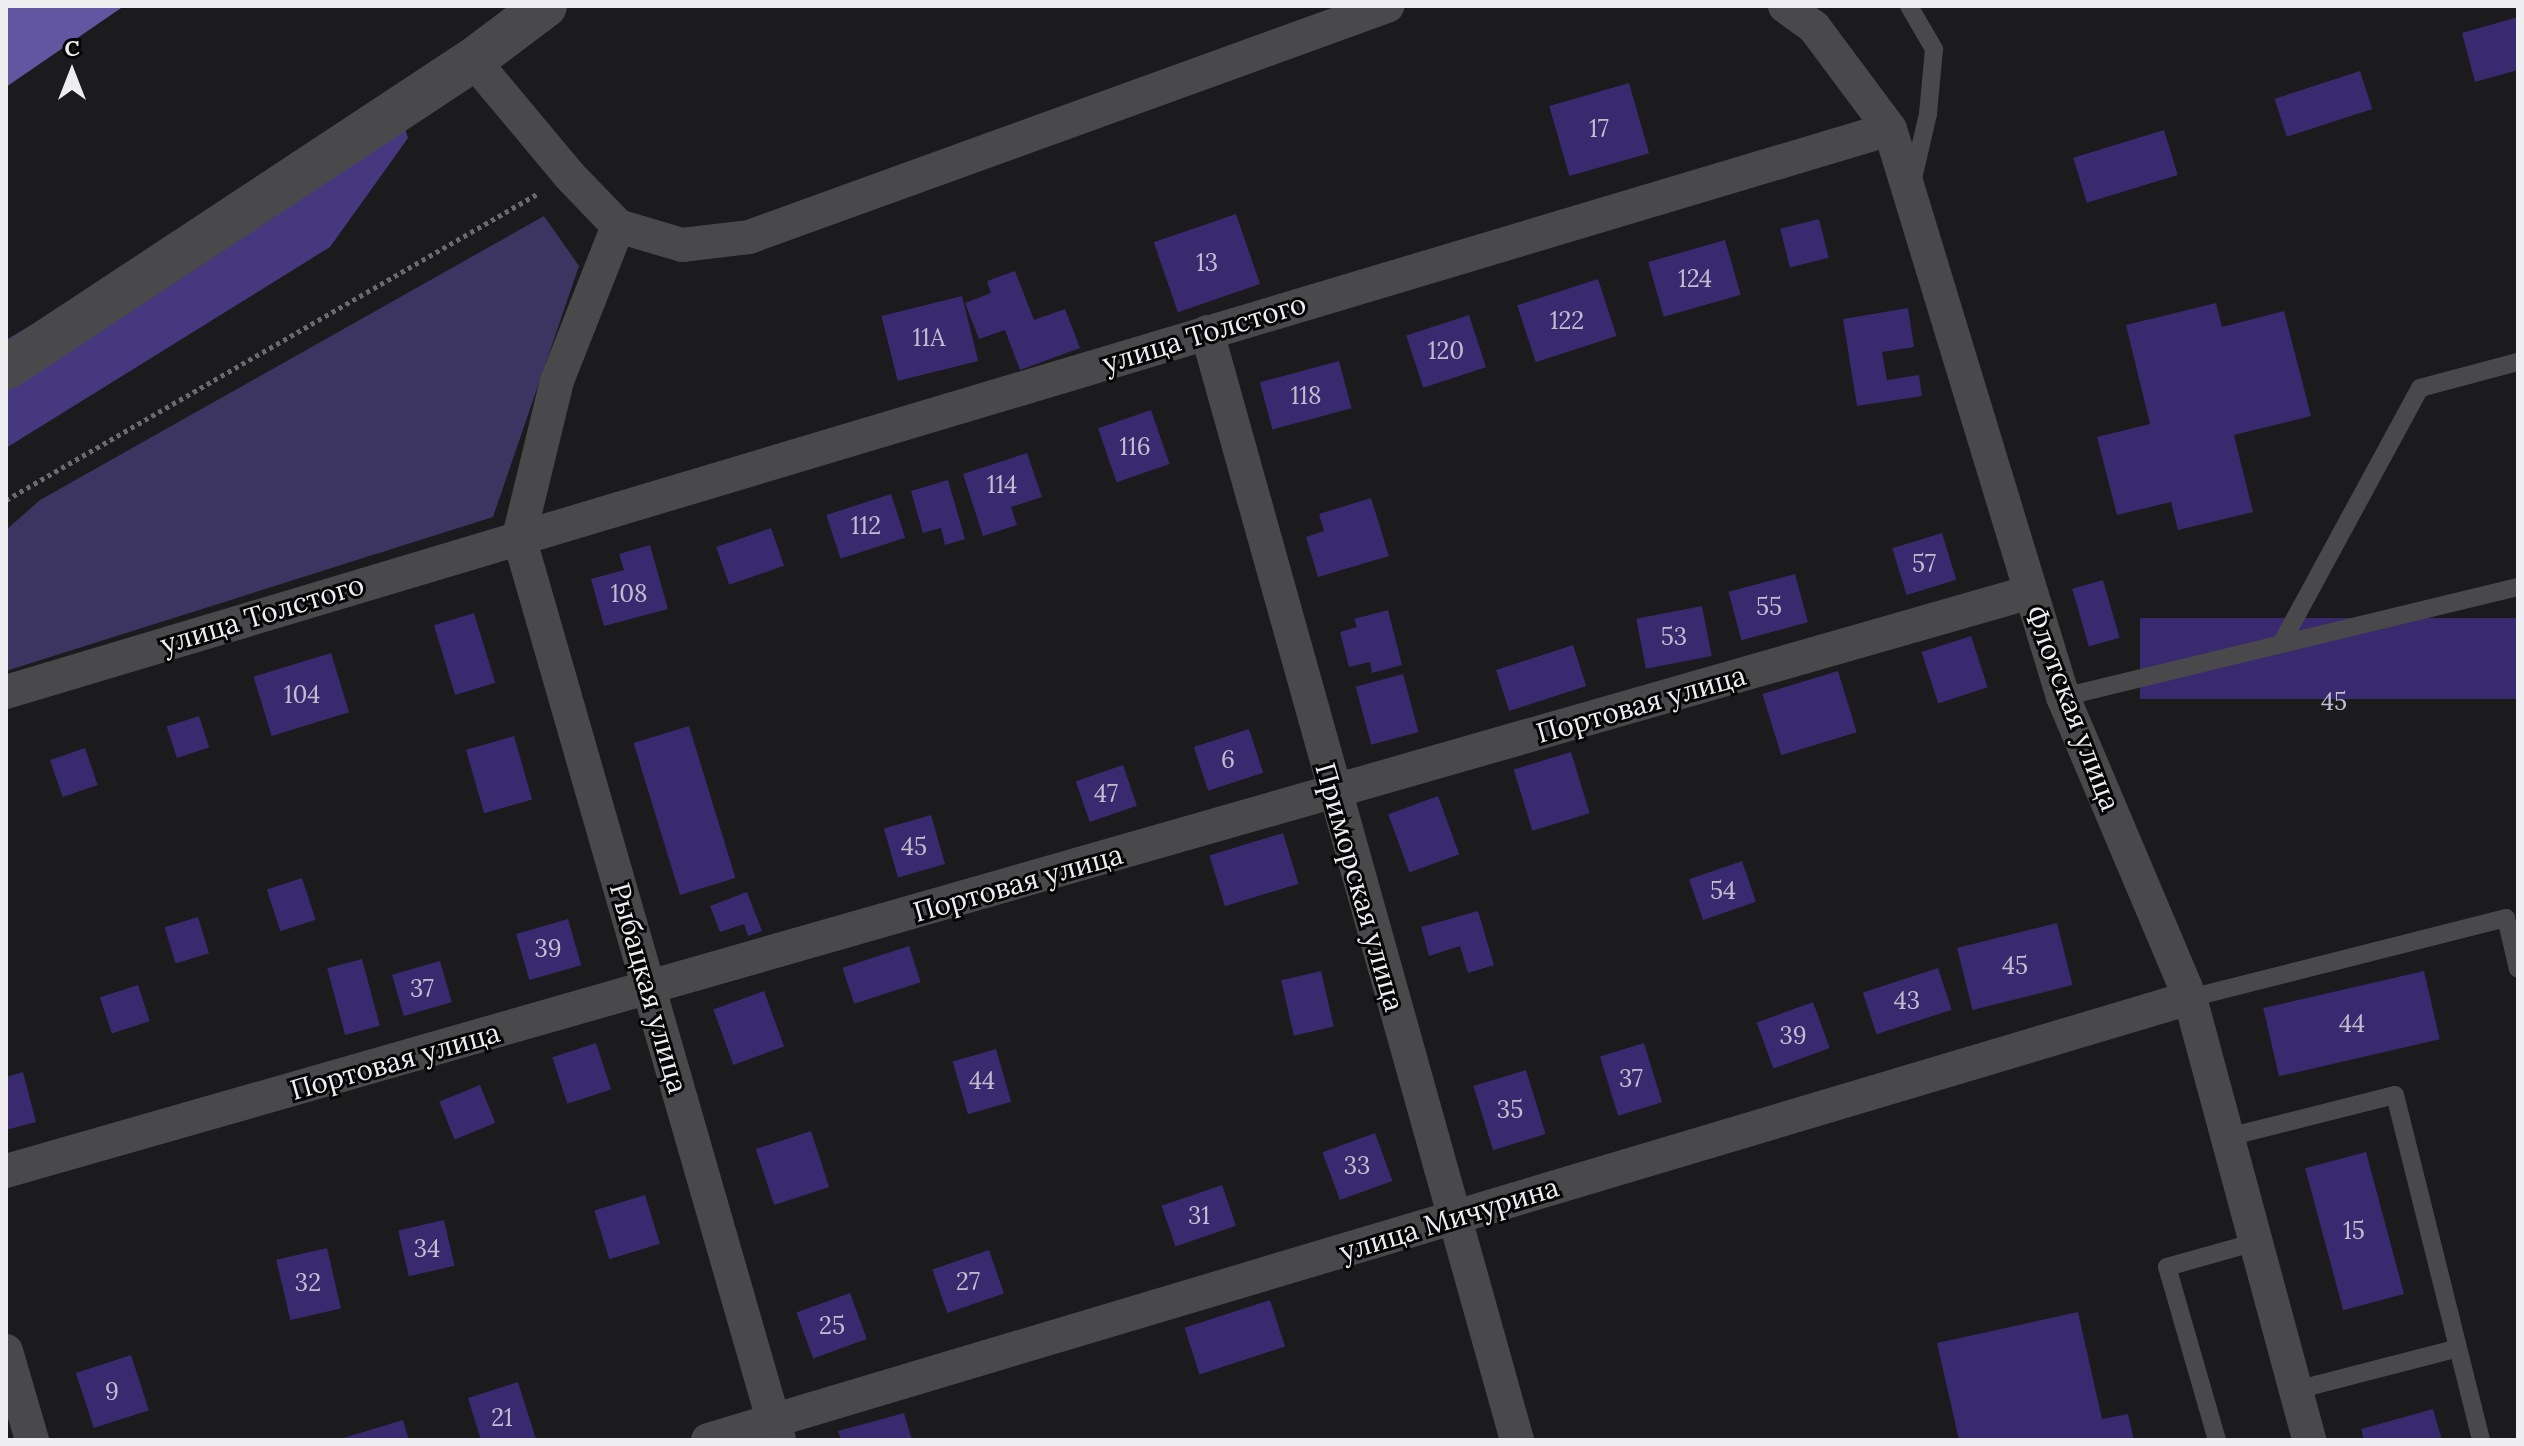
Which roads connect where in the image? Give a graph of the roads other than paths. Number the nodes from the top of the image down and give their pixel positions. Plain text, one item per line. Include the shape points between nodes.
1 (545, 6) edge
2 (1387, 6) edge
3 (1785, 6) edge
4 (1909, 6) edge
5 (473, 60) junction
6 (1890, 129) junction
7 (1909, 194) junction
8 (618, 226) junction
9 (1207, 332) junction
10 (2518, 362) edge
11 (6, 368) edge
12 (519, 537) junction
13 (2518, 587) edge
14 (2030, 592) junction
15 (2281, 644) junction
16 (6, 692) edge
17 (2063, 697) junction
18 (1333, 792) junction
19 (2512, 916) edge
20 (2518, 969) edge
21 (649, 989) junction
22 (2190, 998) junction
23 (2228, 1137) junction
24 (6, 1171) edge
25 (1454, 1218) junction
26 (2256, 1242) junction
27 (2458, 1348) junction
28 (6, 1351) edge
29 (2296, 1390) junction
30 (776, 1430) edge
31 (32, 1440) edge
32 (708, 1440) edge
33 (1517, 1440) edge
34 (2217, 1440) edge
35 (2309, 1440) edge
36 (2481, 1440) edge

1 - 5 street
2 - 8 street via 749,237 682,245
3 - 6 street, Флотская улица via 1814,27
4 - 7 lane via 1934,49 1928,114
5 - 8 street
5 - 11 street
6 - 7 street, Флотская улица
6 - 9 street, улица Толстого
7 - 14 street, Флотская улица
8 - 12 street via 557,381
9 - 12 street, улица Толстого
9 - 18 street, Приморская улица
10 - 15 lane via 2420,388
12 - 16 street, улица Толстого
12 - 21 street, Рыбацкая улица
13 - 15 lane
14 - 17 street, Флотская улица
14 - 18 street, Портовая улица
15 - 17 lane
17 - 22 street, Флотская улица
18 - 21 street, Портовая улица
18 - 25 street, Приморская улица
19 - 20 lane
19 - 22 lane
21 - 24 street, Портовая улица
21 - 30 street, Рыбацкая улица
22 - 23 street, Флотская улица
22 - 25 street, улица Мичурина
23 - 26 street, Флотская улица
23 - 27 lane via 2395,1095
25 - 30 street, улица Мичурина
25 - 33 street, Приморская улица
26 - 29 street, Флотская улица
26 - 34 lane via 2167,1267
27 - 29 lane
27 - 36 lane
28 - 31 street
29 - 35 street, Флотская улица
30 - 32 street, улица Мичурина

